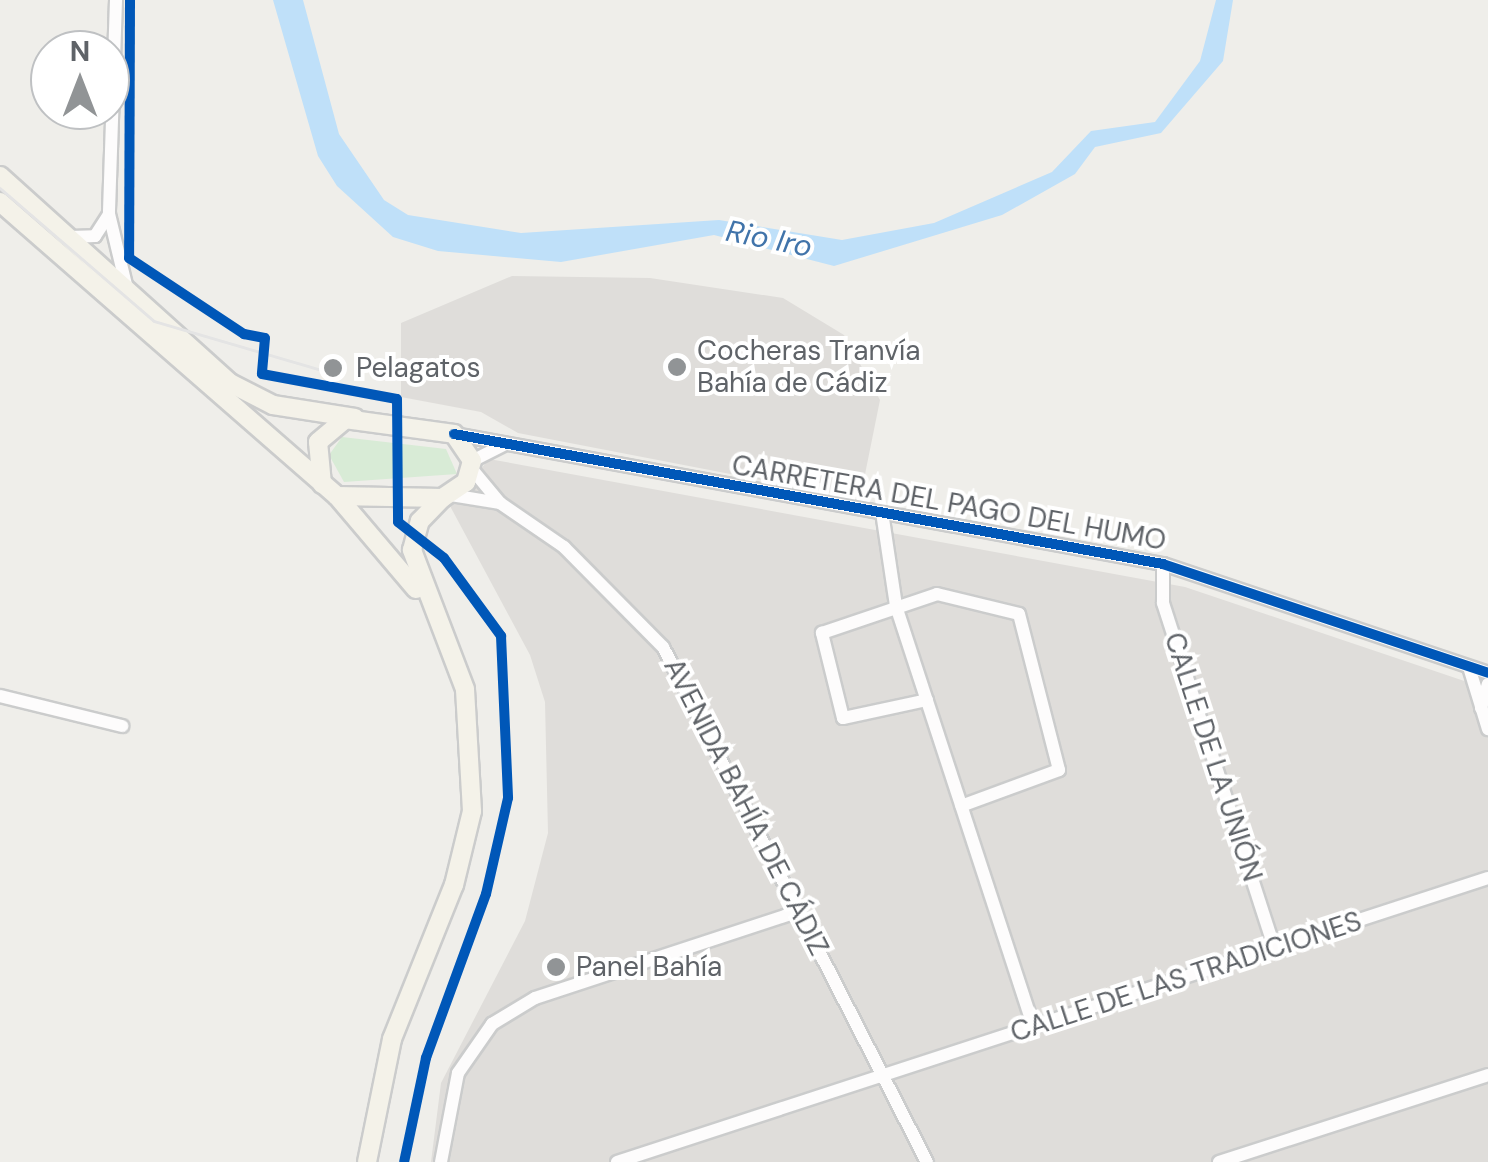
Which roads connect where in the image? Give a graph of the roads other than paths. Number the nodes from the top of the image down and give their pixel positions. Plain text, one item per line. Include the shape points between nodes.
1 (116, 0) edge
2 (0, 176) edge
3 (0, 202) edge
4 (109, 214) junction
5 (64, 236) junction
6 (133, 298) junction
7 (354, 418) junction
8 (454, 434) junction
9 (508, 444) junction
10 (472, 464) junction
11 (330, 490) junction
12 (447, 496) junction
13 (500, 503) junction
14 (882, 512) junction
15 (1163, 564) junction
16 (896, 606) junction
17 (436, 613) junction
18 (1469, 673) junction
19 (1488, 673) edge
20 (1488, 685) edge
21 (0, 696) edge
22 (927, 700) junction
23 (1480, 708) junction
24 (122, 726) dead end
25 (1488, 730) edge
26 (961, 806) junction
27 (1488, 878) edge
28 (800, 911) junction
29 (1275, 948) junction
30 (1033, 1026) junction
31 (884, 1075) junction
32 (1488, 1075) edge
33 (367, 1162) edge
34 (440, 1162) edge
35 (618, 1162) edge
36 (927, 1162) edge
37 (1219, 1162) edge

1 - 4 street
2 - 5 main road
3 - 11 main road
4 - 5 street via 95,236
4 - 6 street via 115,260
5 - 6 main road
6 - 7 main road via 244,392
7 - 8 main road
7 - 11 main road via 318,442
8 - 9 street, CARRETERA DEL PAGO DEL HUMO
8 - 10 main road
9 - 10 street
9 - 14 street, CARRETERA DEL PAGO DEL HUMO
10 - 12 main road
10 - 13 street, AVENIDA BAHÍA DE CÁDIZ
11 - 12 main road
11 - 17 main road
12 - 13 street, AVENIDA BAHÍA DE CÁDIZ
12 - 17 main road via 412,542
13 - 28 street, AVENIDA BAHÍA DE CÁDIZ via 604,582 663,647
14 - 15 street, CARRETERA DEL PAGO DEL HUMO
14 - 16 street
15 - 18 street, CARRETERA DEL PAGO DEL HUMO
15 - 29 street, CALLE DE LA UNIÓN via 1162,603
16 - 22 street
16 - 22 street via 826,629 819,643 826,666 850,720
16 - 26 street via 937,594 1009,607 1023,620 1060,770
17 - 33 main road via 470,710 472,810 454,886 392,1040
18 - 19 street, CARRETERA DEL PAGO DEL HUMO
18 - 20 street
18 - 23 street
20 - 23 street
21 - 24 street
22 - 26 street
23 - 25 street
26 - 30 street
27 - 29 street, CALLE DE LAS TRADICIONES
28 - 31 street, AVENIDA BAHÍA DE CÁDIZ
28 - 34 street via 535,998 492,1024 458,1073
29 - 30 street, CALLE DE LAS TRADICIONES
30 - 31 street, CALLE DE LAS TRADICIONES
31 - 35 street, CALLE DE LAS TRADICIONES
31 - 36 street, AVENIDA BAHÍA DE CÁDIZ
32 - 37 street

